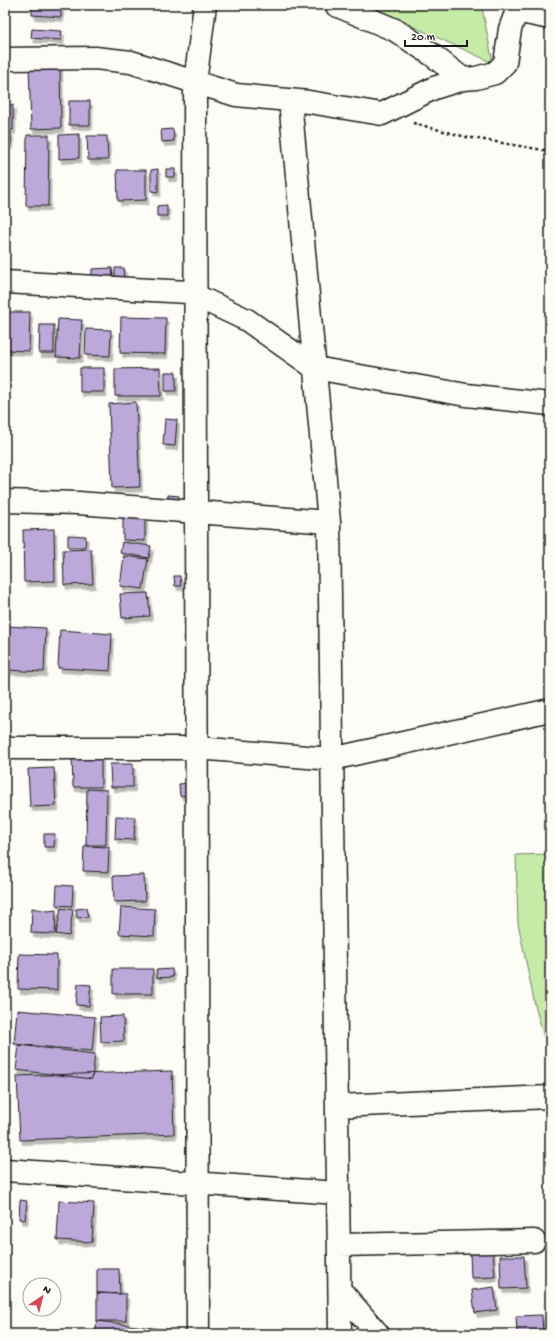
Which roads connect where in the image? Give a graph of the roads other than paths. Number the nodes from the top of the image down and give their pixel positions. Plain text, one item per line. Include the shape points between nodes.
1 (206, 5) edge
2 (336, 5) edge
3 (517, 8) edge
4 (550, 18) edge
5 (5, 59) edge
6 (463, 79) junction
7 (195, 83) junction
8 (290, 100) junction
9 (5, 282) edge
10 (195, 294) junction
11 (315, 368) junction
12 (550, 404) edge
13 (5, 502) edge
14 (196, 512) junction
15 (329, 522) junction
16 (550, 710) edge
17 (5, 748) edge
18 (197, 748) junction
19 (332, 759) junction
20 (550, 1097) edge
21 (337, 1106) junction
22 (5, 1170) edge
23 (198, 1183) junction
24 (338, 1193) junction
25 (534, 1241) dead end
26 (339, 1245) junction
27 (340, 1290) junction
28 (198, 1334) edge
29 (340, 1334) edge
30 (378, 1334) edge

1 - 7 street
2 - 6 street via 395,30
3 - 4 street
3 - 6 street via 510,28 505,63 495,73
5 - 7 street via 95,58 131,62
6 - 8 street via 434,88 382,114
7 - 8 street via 236,95
7 - 10 street
8 - 11 street
9 - 10 street via 179,290
10 - 11 street via 247,320
10 - 14 street
11 - 12 street via 466,395
11 - 15 street
13 - 14 street via 78,503
14 - 15 street
14 - 18 street
15 - 19 street
16 - 19 street
17 - 18 street
18 - 19 street
18 - 23 street
19 - 21 street
20 - 21 street
21 - 24 street
22 - 23 street
23 - 24 street
23 - 28 street
24 - 26 street
25 - 26 street
26 - 27 street
27 - 29 street
27 - 30 street

